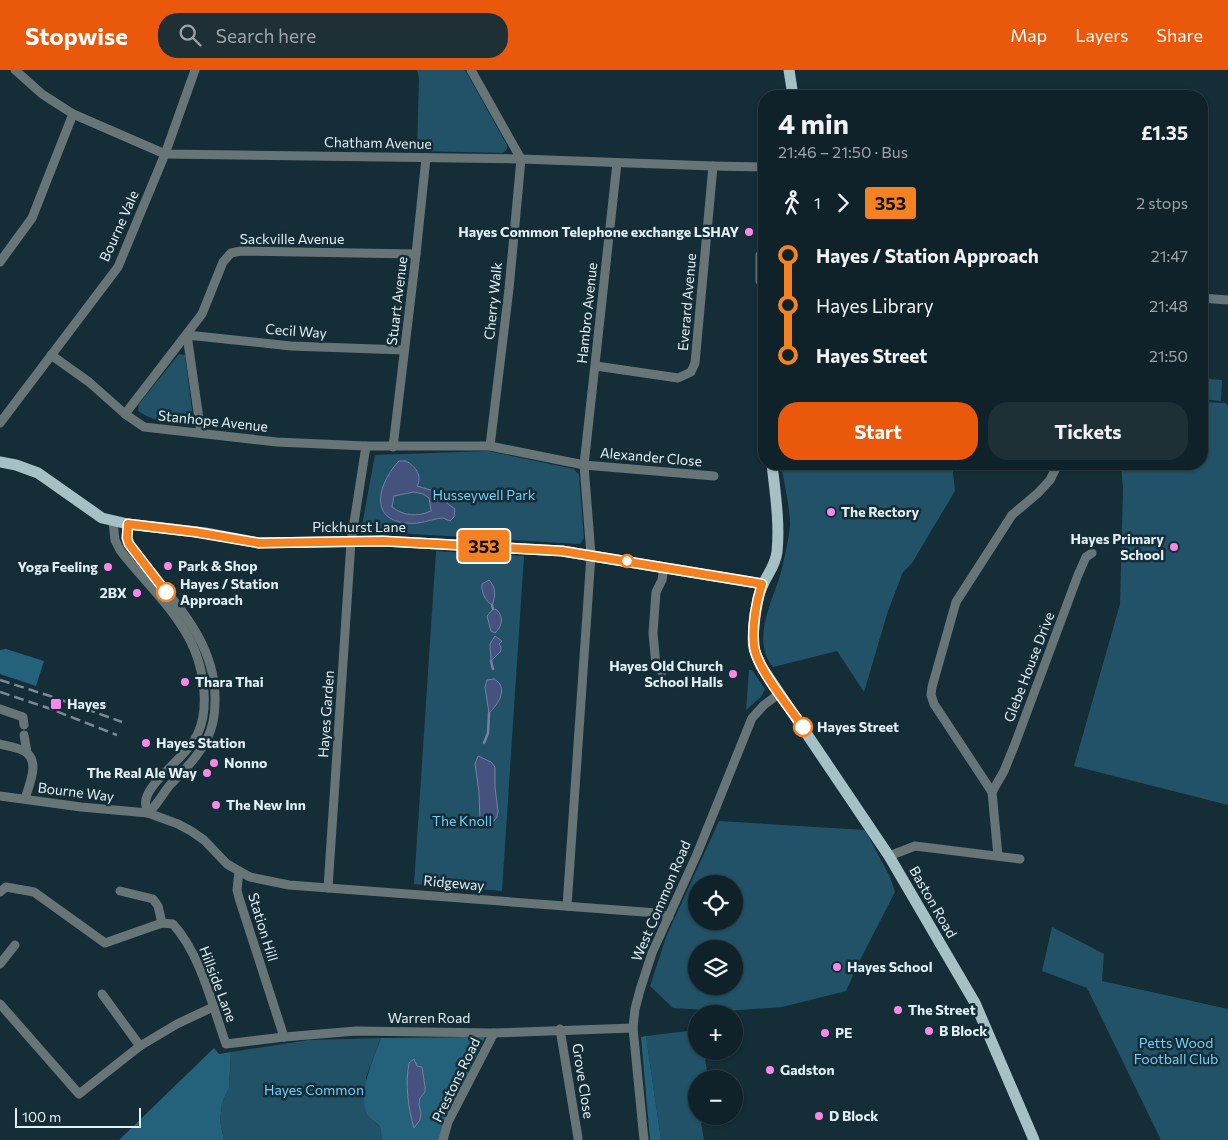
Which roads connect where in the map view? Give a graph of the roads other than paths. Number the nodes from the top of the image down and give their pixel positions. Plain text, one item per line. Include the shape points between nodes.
1 (15, 70) edge
2 (195, 70) edge
3 (471, 70) edge
4 (789, 70) edge
5 (792, 90) edge
6 (73, 114) junction
7 (165, 154) junction
8 (426, 158) junction
9 (520, 160) junction
10 (617, 163) junction
11 (713, 166) junction
12 (758, 166) edge
13 (416, 254) junction
14 (0, 262) edge
15 (1208, 299) edge
16 (1228, 300) edge
17 (187, 335) junction
18 (404, 350) junction
19 (51, 355) junction
20 (596, 366) junction
21 (125, 414) junction
22 (0, 424) edge
23 (201, 433) junction
24 (366, 446) junction
25 (490, 446) junction
26 (393, 447) junction
27 (0, 462) edge
28 (584, 464) junction
29 (773, 470) edge
30 (1055, 470) edge
31 (714, 476) dead end
32 (113, 522) junction
33 (128, 524) junction
34 (351, 542) junction
35 (1092, 553) dead end
36 (591, 556) junction
37 (664, 567) junction
38 (762, 584) junction
39 (662, 672) dead end
40 (780, 693) junction
41 (0, 709) edge
42 (26, 720) dead end
43 (24, 735) dead end
44 (0, 744) edge
45 (27, 752) junction
46 (992, 792) junction
47 (0, 796) edge
48 (25, 800) junction
49 (148, 813) junction
50 (890, 856) junction
51 (998, 856) junction
52 (1020, 859) dead end
53 (239, 871) junction
54 (328, 888) junction
55 (120, 891) dead end
56 (0, 892) edge
57 (566, 906) junction
58 (669, 917) junction
59 (162, 923) junction
60 (15, 945) dead end
61 (0, 964) edge
62 (102, 994) dead end
63 (0, 1004) edge
64 (213, 1007) junction
65 (633, 1028) junction
66 (560, 1029) junction
67 (494, 1033) junction
68 (284, 1036) junction
69 (226, 1044) joint
70 (140, 1046) junction
71 (578, 1138) dead end
72 (443, 1140) edge
73 (644, 1140) edge
74 (1034, 1140) edge

1 - 6 street, Chatham Avenue via 42,94
2 - 7 street, Bourne Vale
3 - 9 street
4 - 5 main road
6 - 7 street, Chatham Avenue
6 - 14 street via 32,218
7 - 8 street, Chatham Avenue
7 - 19 street, Bourne Vale via 118,267
8 - 9 street, Chatham Avenue
8 - 13 street, Stuart Avenue
9 - 10 street, Chatham Avenue
9 - 25 street, Cherry Walk
10 - 11 street, Chatham Avenue
10 - 20 street, Hambro Avenue
11 - 12 street, Chatham Avenue
11 - 20 street, Everard Avenue via 695,363 691,372 678,378
13 - 17 street, Sackville Avenue via 231,253 223,262 202,314
13 - 18 street, Stuart Avenue
15 - 16 street
17 - 18 street, Cecil Way via 291,346
17 - 21 street, Sackville Avenue
17 - 23 street
18 - 26 street, Stuart Avenue
19 - 21 street, Stanhope Avenue via 89,382
19 - 22 street, Bourne Vale
20 - 28 street, Hambro Avenue
21 - 23 street, Stanhope Avenue via 144,427
23 - 24 street, Stanhope Avenue via 277,442
24 - 26 street, Stanhope Avenue
24 - 34 street, Hayes Garden
25 - 26 street, Stanhope Avenue
25 - 28 street, Alexander Close
27 - 32 main road, Pickhurst Lane via 38,473 93,512
28 - 31 street, Alexander Close
28 - 36 street, Hambro Avenue
29 - 38 main road via 777,553 769,576
30 - 46 street via 1050,480 1012,515 956,602 932,687 934,704
32 - 33 main road, Pickhurst Lane
32 - 49 street via 120,550 188,636 202,677 204,702 200,729 191,745 149,794
33 - 34 main road, Pickhurst Lane via 253,542
33 - 49 street via 128,541 134,551 200,636 211,664 215,687 214,719 207,739 193,761
34 - 36 main road, Pickhurst Lane via 436,543 562,551
34 - 54 street, Hayes Garden
35 - 46 street, Glebe House Drive via 1086,557 1078,576 1015,744
36 - 37 main road, Pickhurst Lane
36 - 57 street
37 - 38 main road, Pickhurst Lane
37 - 39 street via 656,592 653,633 656,666
38 - 40 main road via 754,646 761,666
40 - 50 main road, Baston Road
40 - 58 street, West Common Road via 752,718
41 - 42 street
43 - 45 street
44 - 45 street
45 - 48 street via 33,766
46 - 51 street
47 - 48 street, Bourne Way
48 - 49 street, Bourne Way
49 - 53 street via 191,831
50 - 51 street via 914,846
50 - 74 main road, Baston Road via 975,1003
51 - 52 street
53 - 54 street, Ridgeway via 272,883
53 - 68 street, Station Hill via 239,898
54 - 57 street, Ridgeway
55 - 59 street via 153,899
56 - 59 street via 6,887 34,892 104,943
57 - 58 street, Ridgeway via 657,913
58 - 65 street, West Common Road via 646,972
59 - 64 street, Hillside Lane via 173,924 185,937
60 - 61 street
62 - 70 street
63 - 70 street via 80,1094
64 - 69 street, Hillside Lane
64 - 70 street
65 - 66 street, Warren Road
65 - 73 street, West Common Road
66 - 67 street, Warren Road
66 - 71 street, Grove Close
67 - 68 street, Warren Road via 356,1032
67 - 72 street, Prestons Road via 454,1111
68 - 69 street, Warren Road

